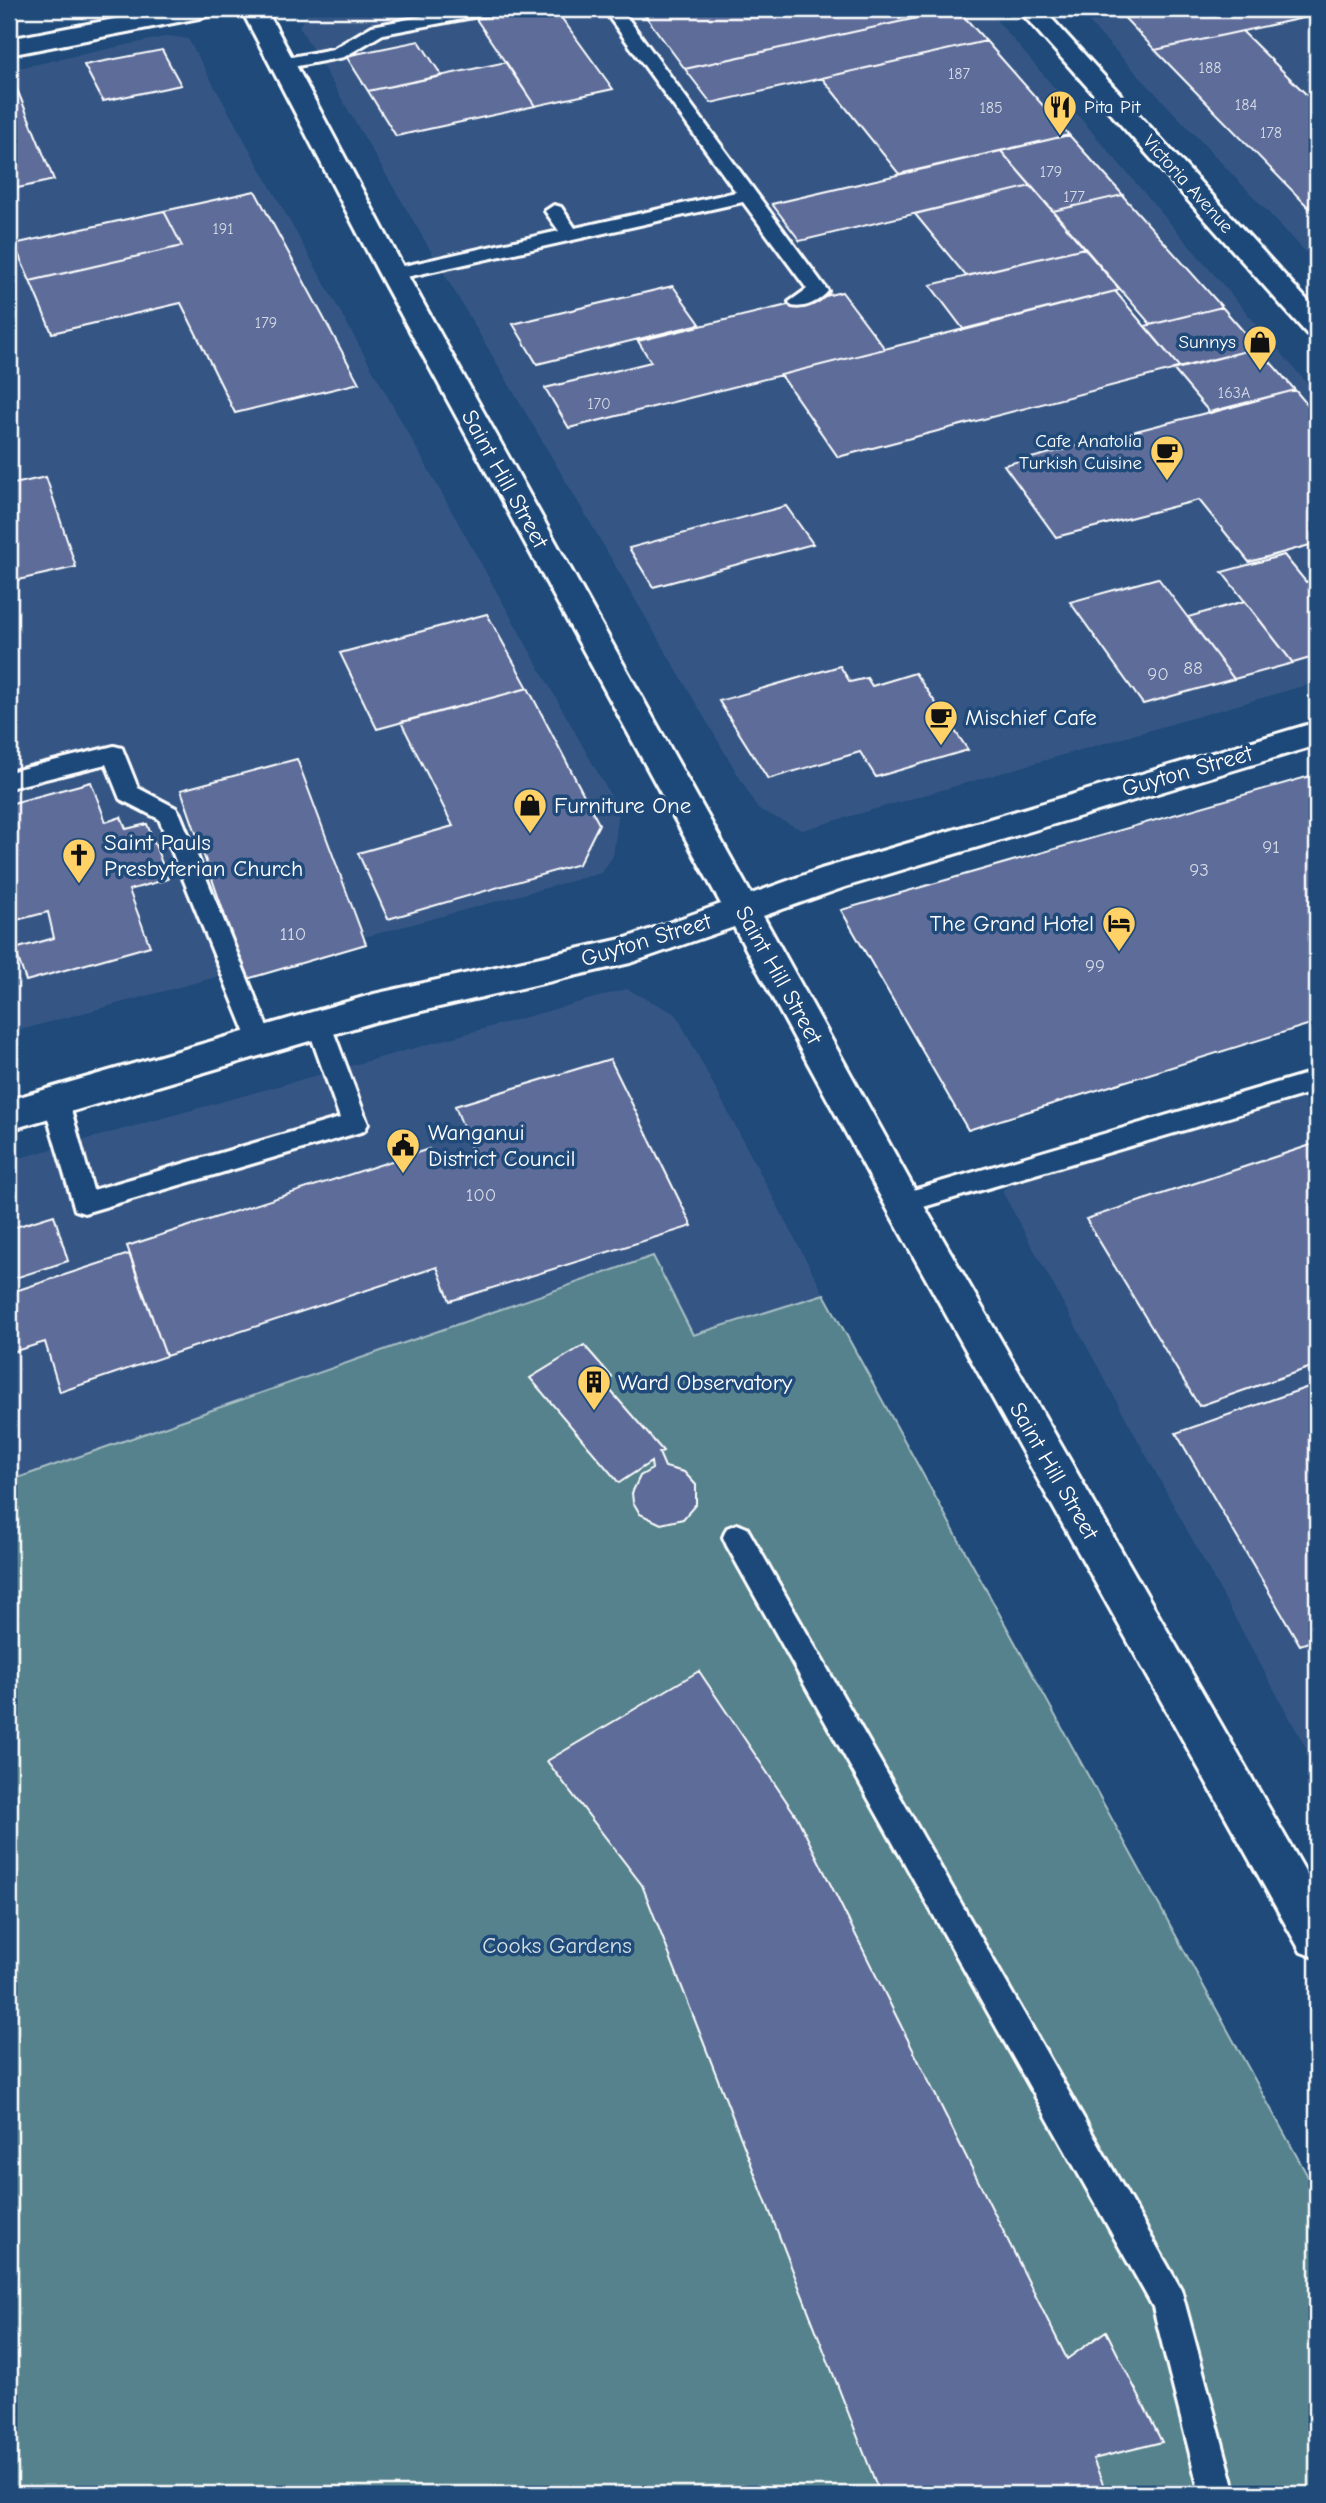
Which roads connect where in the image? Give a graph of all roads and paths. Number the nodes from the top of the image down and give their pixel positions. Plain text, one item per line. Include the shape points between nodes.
1 (204, 9) edge
2 (253, 9) edge
3 (489, 9) edge
4 (612, 9) edge
5 (1030, 9) edge
6 (459, 11) edge
7 (9, 47) edge
8 (282, 64) junction
9 (748, 195) junction
10 (554, 211) dead end
11 (569, 234) junction
12 (393, 274) junction
13 (799, 302) dead end
14 (1317, 328) edge
15 (1317, 733) edge
16 (9, 780) edge
17 (743, 910) junction
18 (319, 1024) junction
19 (261, 1041) junction
20 (1317, 1081) edge
21 (56, 1101) junction
22 (9, 1115) edge
23 (903, 1203) junction
24 (737, 1537) dead end
25 (1315, 1926) edge
26 (1218, 2494) edge

1 - 7 main road
2 - 8 main road, Saint Hill Street
3 - 6 lane
4 - 9 lane
5 - 14 main road, Victoria Avenue
6 - 8 lane via 378,30 338,53
8 - 12 main road, Saint Hill Street
9 - 11 lane
9 - 13 lane via 818,292
10 - 11 lane
11 - 12 lane
12 - 17 main road, Saint Hill Street
15 - 17 main road, Guyton Street via 952,841
16 - 19 lane via 114,754 128,793 168,814
17 - 18 main road, Guyton Street via 629,950
17 - 23 main road, Saint Hill Street
18 - 19 main road, Guyton Street
18 - 21 lane via 355,1124 84,1203
19 - 21 main road, Guyton Street
20 - 23 lane
21 - 22 main road, Guyton Street
23 - 25 main road, Saint Hill Street
24 - 26 lane via 1169,2301

